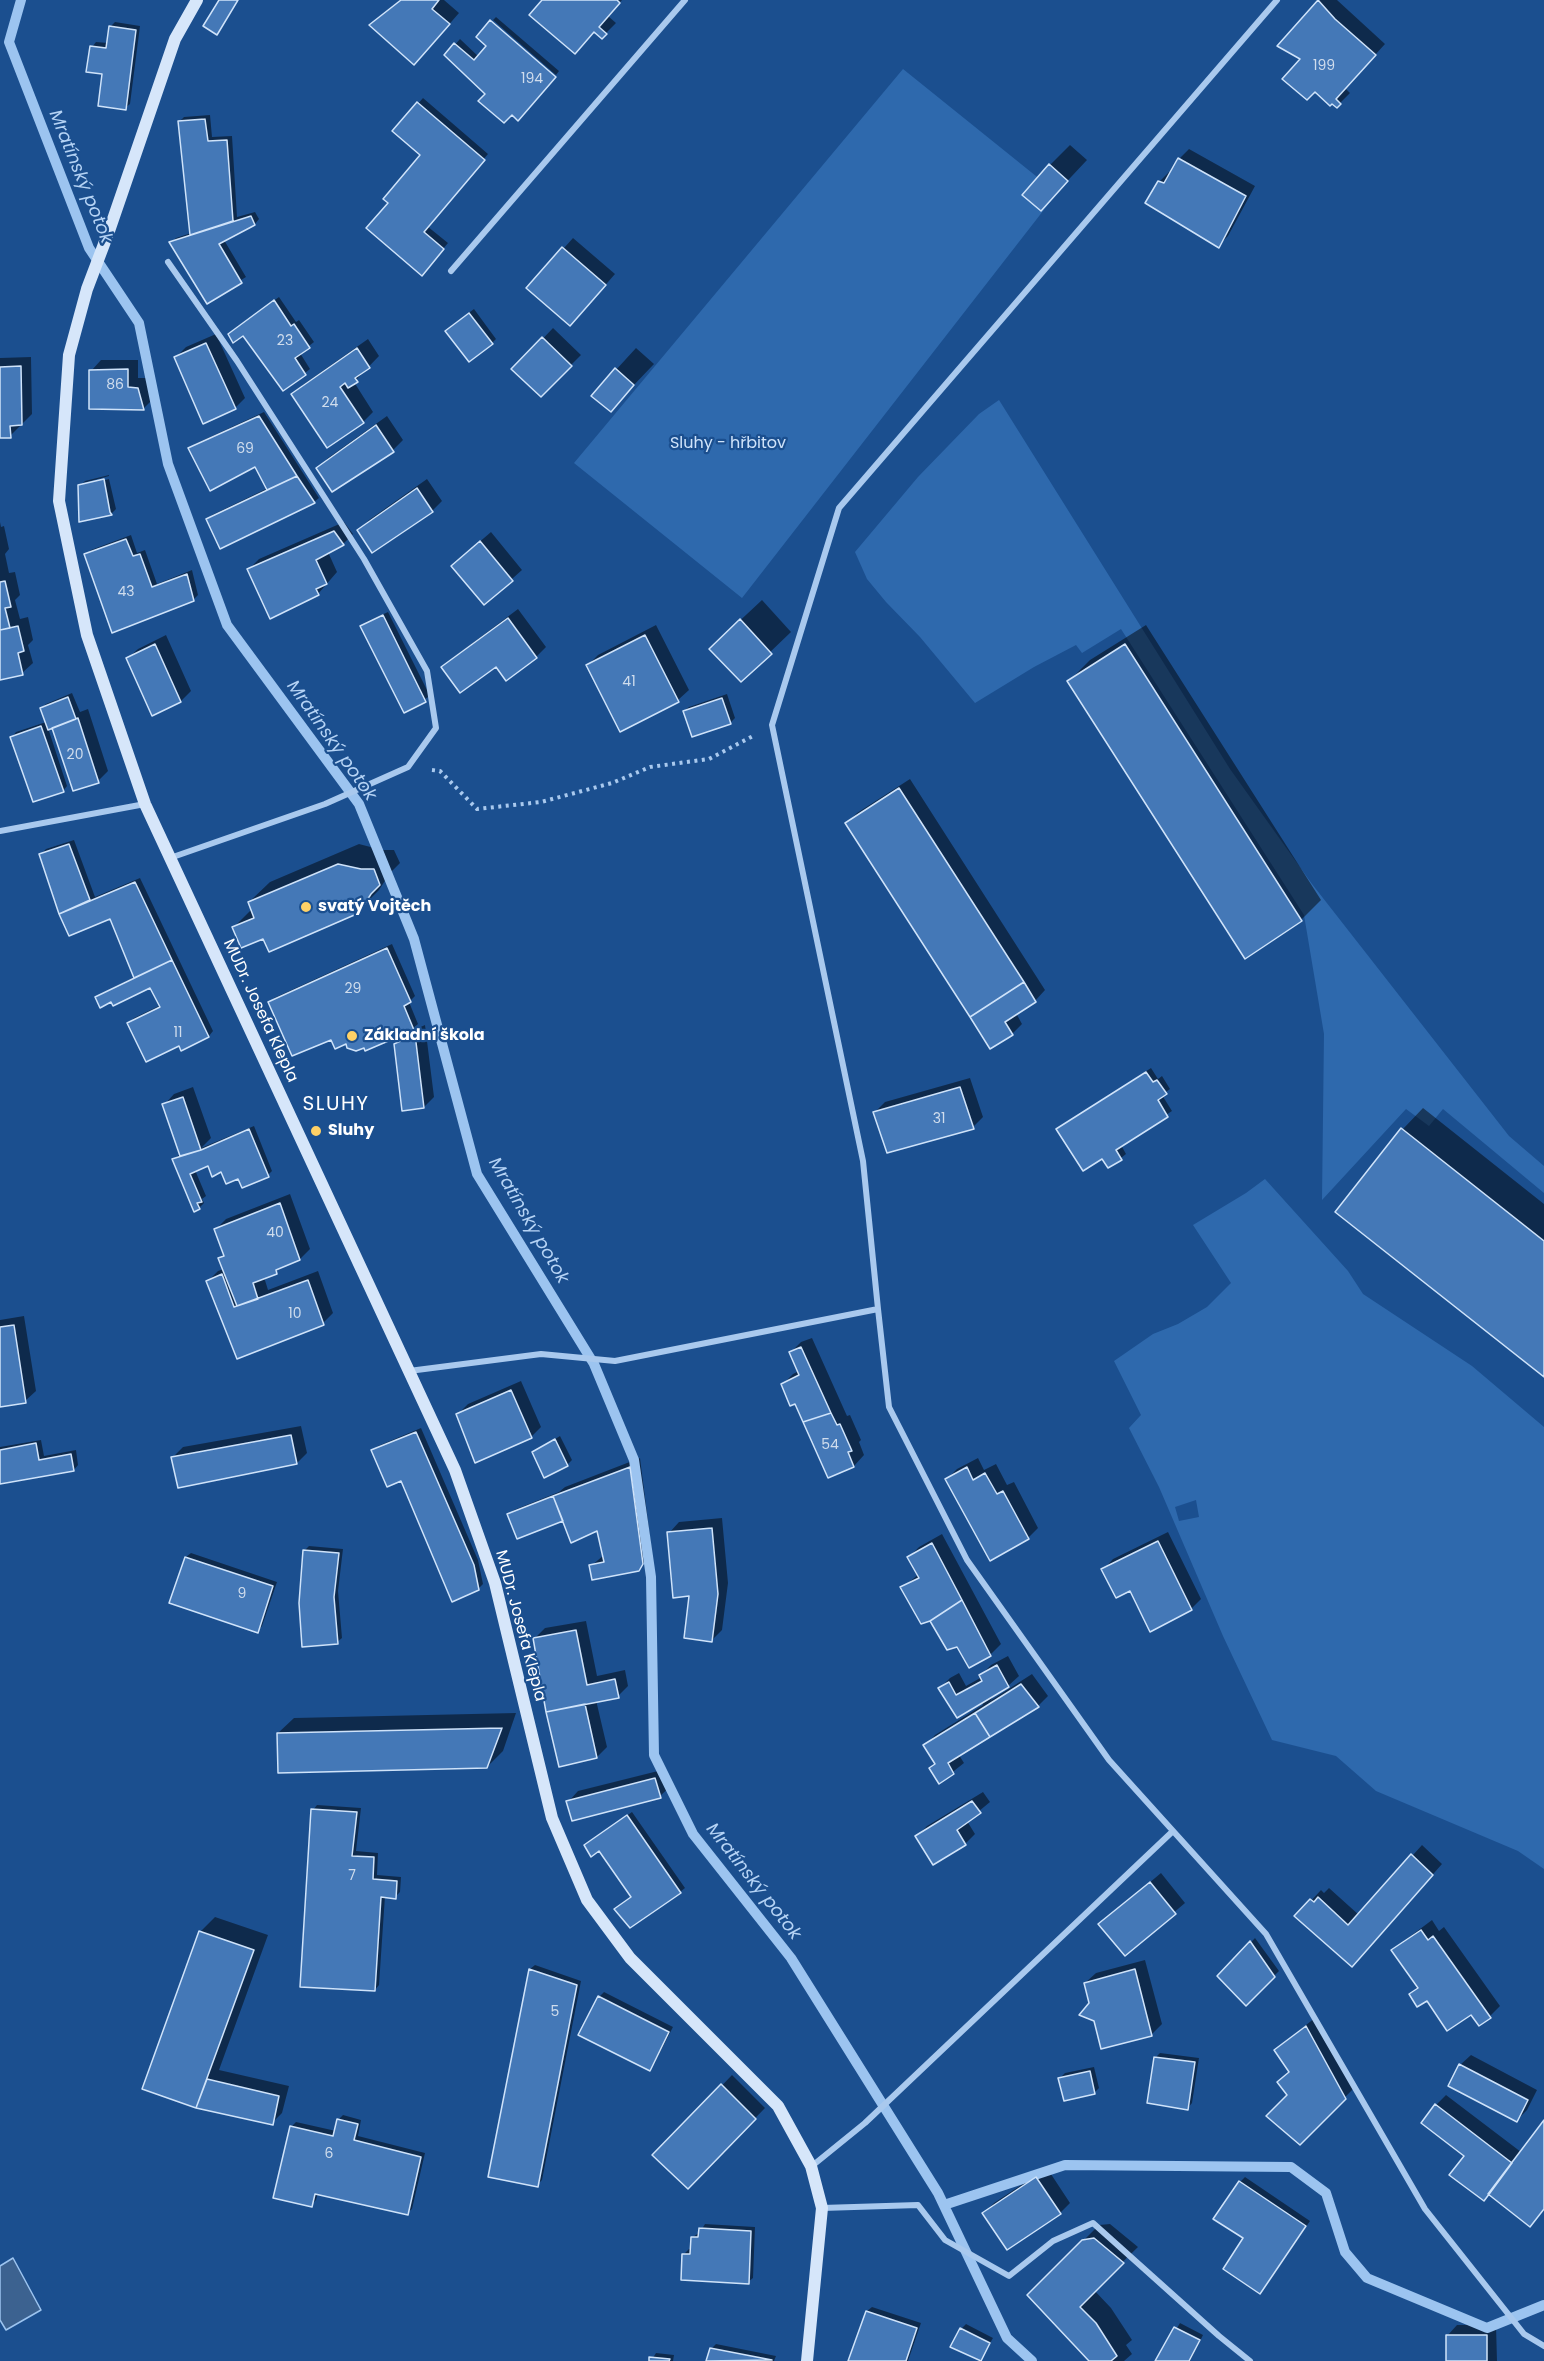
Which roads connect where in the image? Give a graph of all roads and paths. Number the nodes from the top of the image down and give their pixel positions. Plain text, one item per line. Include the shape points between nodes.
1 (197, 0) edge
2 (685, 0) edge
3 (1277, 0) edge
4 (168, 262) dead end
5 (451, 271) dead end
6 (772, 725) junction
7 (408, 767) junction
8 (145, 804) junction
9 (0, 831) edge
10 (170, 858) junction
11 (878, 1309) junction
12 (409, 1371) junction
13 (1173, 1831) junction
14 (811, 2166) junction
15 (822, 2208) junction
16 (1544, 2346) edge
17 (807, 2361) edge
18 (1250, 2361) edge

1 - 8 street, MUDr. Josefa Klepla via 175,39 87,289 69,355 59,501 87,634
2 - 5 street
3 - 6 street via 839,508
4 - 7 street via 237,361 364,559 427,671 436,728
6 - 7 path via 709,759 650,767 612,783 541,802 477,809 440,771
6 - 11 street via 863,1161
7 - 10 street via 325,804
8 - 9 street
8 - 10 street, MUDr. Josefa Klepla
10 - 12 street, MUDr. Josefa Klepla
11 - 12 street via 615,1361 541,1354
11 - 13 street via 889,1407 967,1560 1109,1760
12 - 14 street, MUDr. Josefa Klepla via 455,1470 495,1583 552,1818 587,1900 630,1958 778,2106
13 - 14 street via 865,2123
13 - 16 street via 1266,1934 1425,2209 1524,2334
14 - 15 street, MUDr. Josefa Klepla
15 - 17 street, MUDr. Josefa Klepla
15 - 18 street via 918,2205 945,2240 1009,2276 1053,2241 1093,2223

